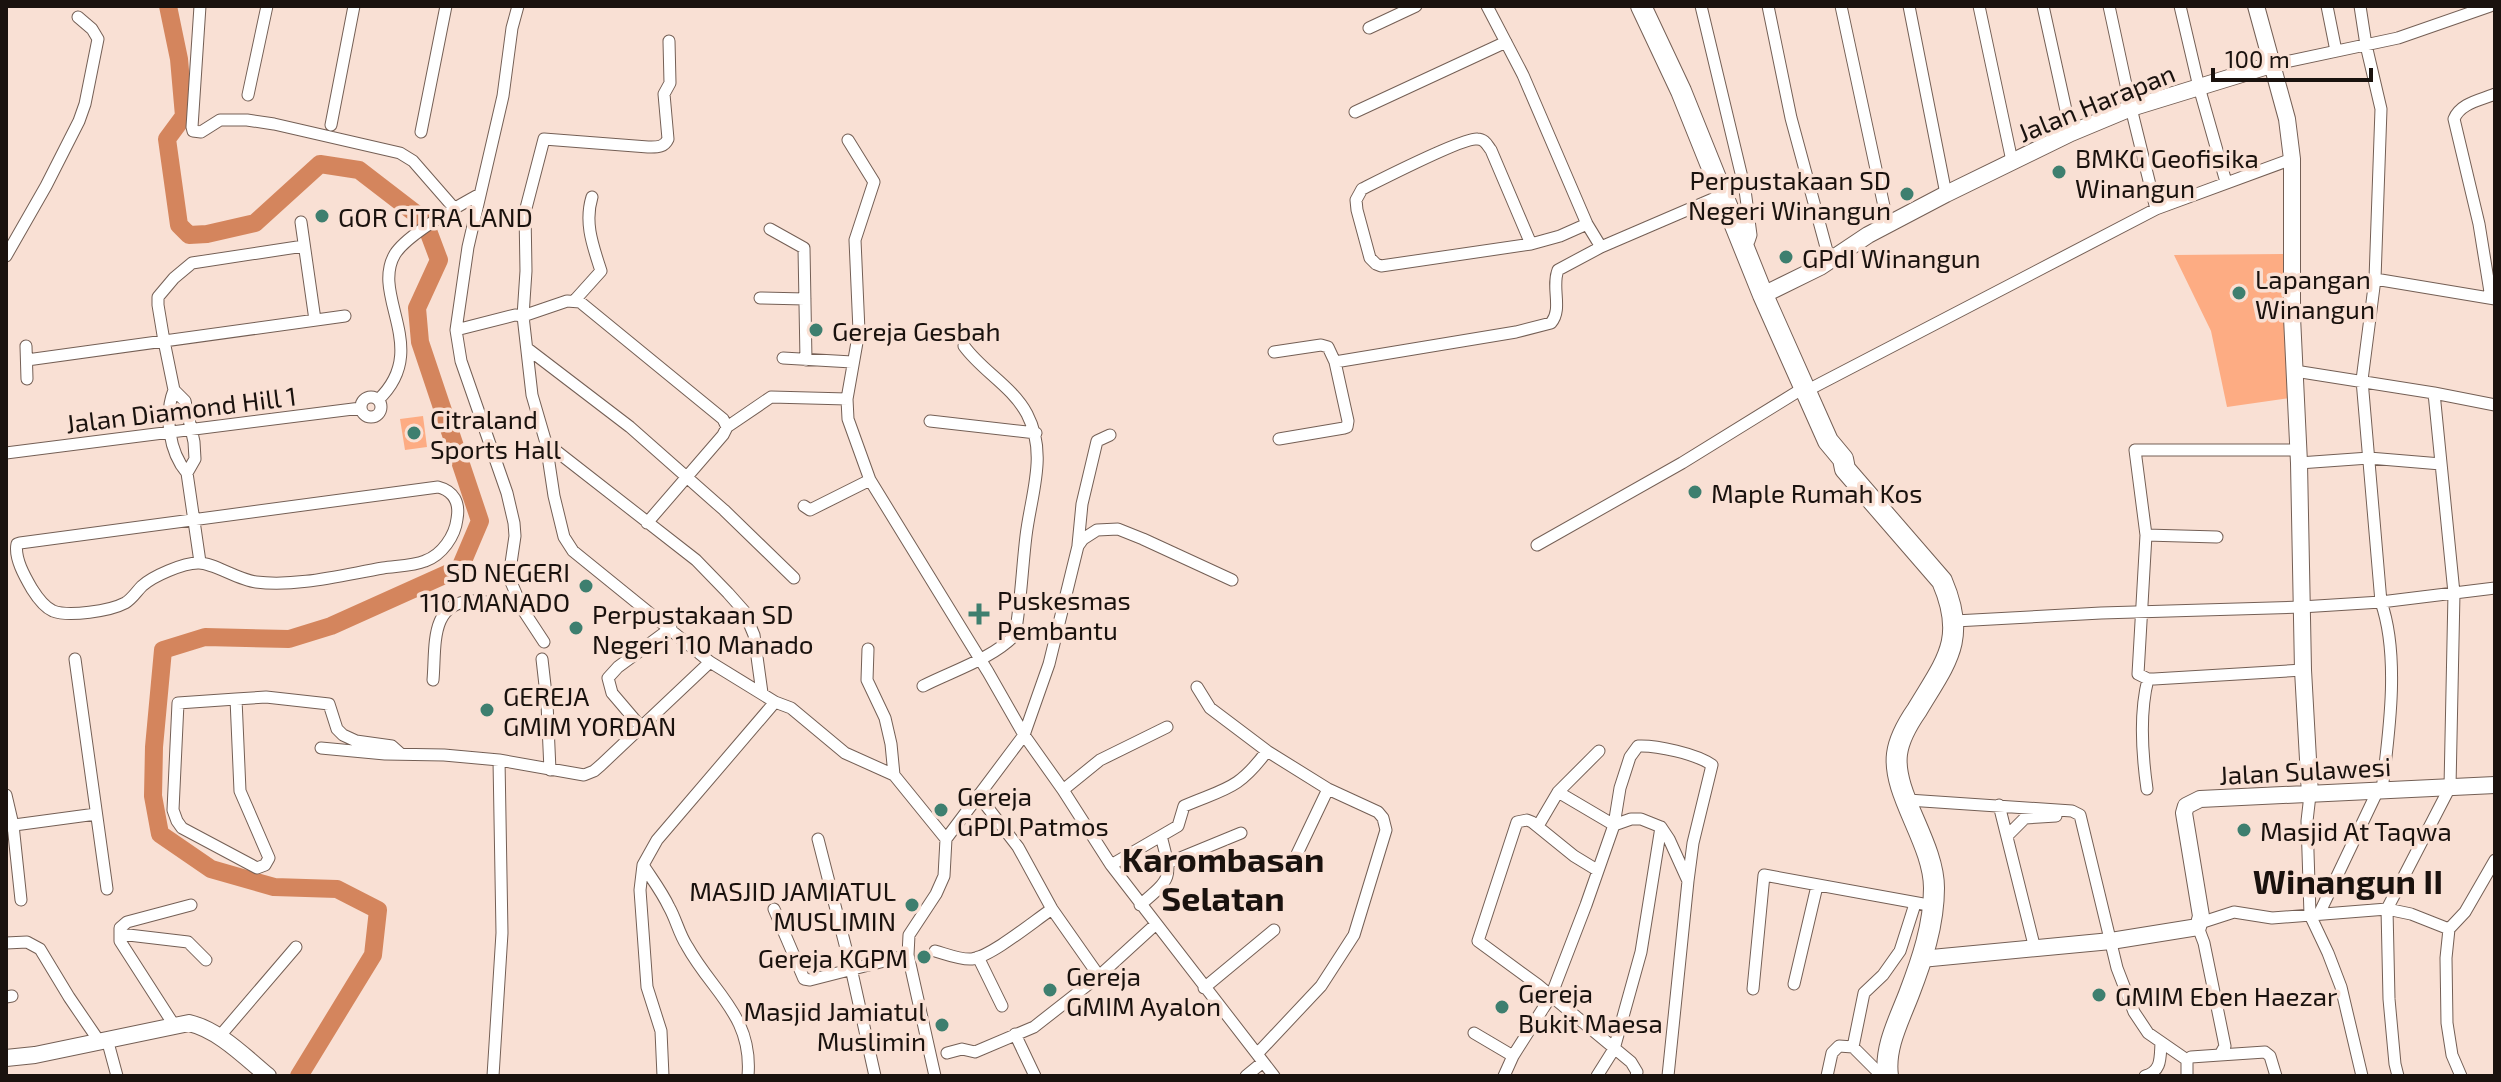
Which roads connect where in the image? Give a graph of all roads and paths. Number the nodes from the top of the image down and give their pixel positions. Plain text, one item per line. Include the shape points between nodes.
1 (200, 6) edge
2 (267, 6) edge
3 (354, 6) edge
4 (446, 6) edge
5 (518, 6) edge
6 (1416, 6) edge
7 (1487, 6) edge
8 (1641, 6) edge
9 (1701, 6) edge
10 (1768, 6) edge
11 (1841, 6) edge
12 (1909, 6) edge
13 (1979, 6) edge
14 (2043, 6) edge
15 (2110, 6) edge
16 (2180, 6) edge
17 (2256, 6) edge
18 (2327, 6) edge
19 (2360, 6) edge
20 (2490, 6) edge
21 (78, 17) dead end
22 (1369, 28) dead end
23 (669, 41) dead end
24 (1506, 42) junction
25 (2366, 45) junction
26 (2336, 51) junction
27 (2271, 65) junction
28 (2199, 87) junction
29 (2495, 94) edge
30 (248, 95) dead end
31 (2131, 108) junction
32 (1355, 112) dead end
33 (331, 125) dead end
34 (421, 132) dead end
35 (2071, 133) junction
36 (848, 140) dead end
37 (2292, 159) junction
38 (2012, 161) junction
39 (2226, 182) junction
40 (480, 194) junction
41 (1946, 194) junction
42 (1722, 195) junction
43 (592, 197) dead end
44 (454, 208) junction
45 (2156, 209) junction
46 (301, 222) dead end
47 (1587, 224) junction
48 (1888, 225) junction
49 (770, 229) dead end
50 (1531, 244) junction
51 (304, 246) junction
52 (1743, 246) junction
53 (1601, 247) junction
54 (6, 256) edge
55 (1830, 262) junction
56 (2375, 279) junction
57 (1763, 295) junction
58 (760, 298) dead end
59 (805, 299) junction
60 (2493, 299) edge
61 (574, 301) junction
62 (345, 316) dead end
63 (523, 316) junction
64 (315, 320) junction
65 (456, 330) junction
66 (164, 341) junction
67 (26, 346) dead end
68 (964, 346) dead end
69 (528, 349) junction
70 (1274, 352) dead end
71 (783, 358) dead end
72 (27, 360) junction
73 (806, 360) junction
74 (852, 362) junction
75 (1335, 362) junction
76 (2295, 371) junction
77 (27, 379) dead end
78 (2362, 380) junction
79 (1807, 388) junction
80 (174, 390) junction
81 (2434, 393) junction
82 (847, 399) junction
83 (2495, 405) edge
84 (930, 421) dead end
85 (727, 427) junction
86 (192, 430) junction
87 (171, 432) junction
88 (1036, 433) junction
89 (1110, 435) dead end
90 (1279, 439) dead end
91 (546, 443) junction
92 (6, 453) edge
93 (2298, 457) junction
94 (2369, 458) junction
95 (2441, 464) junction
96 (187, 473) junction
97 (688, 476) junction
98 (870, 480) junction
99 (804, 506) dead end
100 (192, 518) junction
101 (647, 523) junction
102 (2146, 535) junction
103 (2217, 537) dead end
104 (1537, 545) dead end
105 (1078, 546) junction
106 (200, 562) junction
107 (794, 578) dead end
108 (1232, 580) dead end
109 (2495, 588) edge
110 (2454, 593) junction
111 (516, 597) junction
112 (2381, 602) junction
113 (2301, 607) junction
114 (2142, 613) junction
115 (1955, 621) junction
116 (671, 628) junction
117 (544, 642) dead end
118 (868, 649) dead end
119 (979, 658) junction
120 (75, 659) dead end
121 (542, 659) dead end
122 (710, 662) junction
123 (2303, 670) junction
124 (2148, 679) junction
125 (433, 680) dead end
126 (923, 686) dead end
127 (1197, 687) dead end
128 (762, 693) junction
129 (236, 699) junction
130 (775, 702) junction
131 (641, 727) junction
132 (1167, 727) dead end
133 (1024, 735) junction
134 (321, 748) dead end
135 (1267, 751) junction
136 (1599, 751) dead end
137 (401, 754) junction
138 (499, 760) junction
139 (550, 770) junction
140 (894, 775) junction
141 (2495, 785) edge
142 (2450, 787) junction
143 (1328, 789) junction
144 (2147, 789) dead end
145 (1063, 790) junction
146 (2380, 790) junction
147 (1558, 792) junction
148 (6, 795) edge
149 (978, 795) junction
150 (2310, 795) junction
151 (1908, 800) junction
152 (1999, 805) junction
153 (96, 814) junction
154 (2077, 816) junction
155 (1614, 825) junction
156 (9, 826) edge
157 (1538, 826) junction
158 (1661, 827) junction
159 (1241, 833) dead end
160 (1161, 836) junction
161 (2007, 836) junction
162 (818, 839) dead end
163 (946, 839) junction
164 (1297, 854) dead end
165 (2495, 860) edge
166 (1168, 863) junction
167 (643, 865) junction
168 (1111, 865) junction
169 (1597, 870) junction
170 (1688, 881) junction
171 (1817, 886) junction
172 (107, 889) dead end
173 (21, 900) dead end
174 (191, 905) dead end
175 (1140, 905) junction
176 (1924, 905) junction
177 (774, 909) dead end
178 (1052, 909) junction
179 (2387, 909) junction
180 (2314, 915) junction
181 (1156, 924) junction
182 (2199, 925) junction
183 (2449, 929) junction
184 (1274, 930) dead end
185 (120, 934) junction
186 (2111, 941) junction
187 (6, 943) edge
188 (296, 947) dead end
189 (2035, 949) junction
190 (935, 951) dead end
191 (908, 955) junction
192 (978, 957) junction
193 (1921, 959) junction
194 (206, 960) dead end
195 (851, 968) junction
196 (1099, 976) junction
197 (1794, 984) dead end
198 (1204, 988) junction
199 (1753, 989) dead end
200 (1551, 996) junction
201 (1002, 1006) dead end
202 (174, 1025) junction
203 (1474, 1033) dead end
204 (1015, 1034) junction
205 (219, 1037) junction
206 (103, 1040) junction
207 (2161, 1043) junction
208 (1853, 1047) junction
209 (1614, 1049) junction
210 (947, 1053) dead end
211 (2220, 1055) junction
212 (1513, 1056) junction
213 (6, 1058) edge
214 (1260, 1058) junction
215 (2187, 1060) junction
216 (1888, 1073) edge
217 (265, 1074) edge
218 (117, 1076) edge
219 (493, 1076) edge
220 (663, 1076) edge
221 (748, 1076) edge
222 (875, 1076) edge
223 (935, 1076) edge
224 (1035, 1076) edge
225 (1246, 1076) edge
226 (1274, 1076) edge
227 (1504, 1076) edge
228 (1597, 1076) edge
229 (1636, 1076) edge
230 (1668, 1076) edge
231 (1827, 1076) edge
232 (2145, 1076) edge
233 (2187, 1076) edge
234 (2276, 1076) edge
235 (2362, 1076) edge
236 (2398, 1076) edge
237 (2461, 1076) edge

1 - 44 street via 193,131 220,120 247,120 400,153
2 - 30 street
3 - 33 street
4 - 34 street
5 - 40 street
6 - 22 street
7 - 24 street
8 - 42 highway
9 - 52 street via 1745,190 1751,235
10 - 55 street via 1791,118
11 - 48 street
12 - 41 street
13 - 38 street
14 - 35 street
15 - 31 street
16 - 28 street
17 - 27 street
18 - 26 street
19 - 25 street
20 - 25 street, Jalan Harapan
21 - 54 street via 98,39 85,104
23 - 63 street via 666,144 544,139 525,212
24 - 32 street
24 - 47 street
25 - 26 street, Jalan Harapan
25 - 56 street via 2381,109
26 - 27 street, Jalan Harapan
27 - 28 street, Jalan Harapan
27 - 37 street
28 - 31 street, Jalan Harapan
28 - 39 street
29 - 60 street via 2461,108 2454,119
31 - 35 street, Jalan Harapan
31 - 45 street
35 - 38 street, Jalan Harapan
36 - 74 street via 874,182 855,240 859,331
37 - 39 street
37 - 76 street
38 - 41 street, Jalan Harapan
39 - 45 street
40 - 44 street
40 - 65 street
41 - 48 street, Jalan Harapan
42 - 52 highway
42 - 53 street
43 - 61 street via 590,236 601,271
44 - 86 street, Jalan Diamond Hill 1 via 394,255 389,272 401,362 391,388 378,400 367,398 361,408
45 - 79 street
46 - 51 street
47 - 50 street
47 - 53 street
48 - 55 street, Jalan Harapan
49 - 59 street via 804,248
50 - 50 street via 1491,150 1476,138 1362,189 1356,200 1370,258 1381,266
51 - 64 street
51 - 66 street via 186,266 158,297
52 - 57 highway
53 - 75 street via 1558,270 1551,323
55 - 57 street, Jalan Harapan
56 - 60 street
56 - 78 street
57 - 79 highway
58 - 59 street
59 - 73 street
61 - 63 street
61 - 85 street via 652,360
62 - 64 street
63 - 65 street
63 - 69 street
64 - 66 street
65 - 111 street via 461,361 514,523 510,570
66 - 72 street
66 - 80 street
67 - 72 street
68 - 88 street via 1013,395
69 - 91 street via 532,395
69 - 97 street
70 - 75 street via 1321,345 1330,349
71 - 73 street
72 - 77 street
73 - 74 street
74 - 82 street
75 - 90 street via 1347,427
76 - 78 street
76 - 93 street
78 - 81 street
78 - 94 street
79 - 104 street
79 - 115 highway via 1845,469 1942,581
80 - 86 street via 185,401
80 - 87 street via 168,410
81 - 83 street
81 - 95 street
82 - 85 street via 771,397
82 - 98 street via 848,419
84 - 88 street
85 - 97 street
86 - 87 street, Jalan Diamond Hill 1
86 - 96 street via 195,459
87 - 92 street, Jalan Diamond Hill 1
87 - 96 street via 177,462
88 - 119 street via 1037,474 1015,635
89 - 105 street via 1097,441
91 - 101 street
91 - 116 street via 564,537 573,551
93 - 94 street
93 - 102 street via 2135,450
93 - 113 street
94 - 95 street
94 - 112 street
95 - 110 street
96 - 100 street
97 - 101 street
97 - 107 street
98 - 99 street via 810,510
98 - 119 street
100 - 106 street
100 - 106 street via 18,543 16,551 30,587 49,609 62,613 118,606 159,575
100 - 106 street via 416,488 449,490 456,499 454,531 443,549 426,561 260,582
101 - 128 street via 696,560 744,611 754,635
102 - 103 street
102 - 114 street
105 - 108 street via 1092,532 1118,529
105 - 133 street via 1049,664
109 - 110 street
110 - 112 street
110 - 142 street
111 - 117 street
111 - 125 street via 510,603 462,602 446,609 440,619
112 - 113 street
112 - 146 street via 2391,655
113 - 114 street
113 - 123 street
114 - 115 street
114 - 124 street via 2137,670
115 - 151 highway via 1948,657 1901,738 1898,776
116 - 122 street
116 - 131 street via 608,678 612,693
118 - 140 street via 867,680 885,718
119 - 126 street
119 - 133 street
120 - 153 street
121 - 139 street
122 - 128 street
122 - 131 street
123 - 124 street
123 - 150 street
124 - 144 street via 2143,707
127 - 135 street via 1210,708
128 - 130 street
129 - 129 street via 240,791 269,858 257,868 182,828 173,810 178,703
129 - 137 street via 329,704 343,735 392,746
130 - 140 street via 801,715 845,753
130 - 167 street via 657,840
131 - 139 street via 594,771 584,775
132 - 145 street via 1100,760
133 - 145 street
133 - 149 street
134 - 137 street
135 - 143 street
135 - 160 street via 1238,784 1184,806 1178,826
136 - 147 street
137 - 138 street
138 - 139 street
138 - 219 street via 502,933
140 - 163 street
141 - 142 street, Jalan Sulawesi
142 - 146 street, Jalan Sulawesi
142 - 179 street
143 - 164 street
143 - 214 street via 1378,812 1386,830 1383,844 1354,935 1321,986
145 - 168 street
146 - 150 street, Jalan Sulawesi
146 - 180 street
147 - 155 street
147 - 157 street
148 - 156 street
149 - 163 street
149 - 178 street via 1018,847
150 - 180 street
150 - 182 street, Jalan Sulawesi via 2200,799 2186,806
151 - 152 street
151 - 176 highway via 1933,874
152 - 154 street
152 - 161 street
153 - 156 street
153 - 172 street
154 - 161 street via 2025,818
154 - 186 street
155 - 158 street via 1641,819
155 - 169 street
155 - 170 street via 1634,748 1662,748 1710,762 1713,769
156 - 173 street
157 - 169 street
157 - 200 street via 1527,820 1514,827 1478,941
158 - 170 street
158 - 209 street via 1641,952
159 - 166 street
160 - 166 street
160 - 168 street
161 - 189 street
162 - 195 street
163 - 191 street via 944,876 909,935
165 - 183 street
166 - 175 street via 1163,886
167 - 220 street via 643,947 647,987 661,1031
167 - 221 street via 685,944 738,1021 749,1057
168 - 175 street
169 - 200 street
170 - 230 street
171 - 176 street
171 - 197 street
171 - 199 street via 1764,875
174 - 185 street via 127,922
175 - 181 street
176 - 193 highway
176 - 208 street via 1900,951 1864,993
177 - 195 street via 804,979
178 - 192 street
178 - 196 street
179 - 180 street
179 - 183 street
179 - 236 street
180 - 182 street via 2267,918 2234,912
180 - 235 street via 2341,987
181 - 196 street
181 - 198 street
182 - 186 street
182 - 211 street via 2225,1038
183 - 237 street via 2447,1023
184 - 198 street
185 - 194 street via 188,942
185 - 202 street
186 - 189 street
186 - 207 street via 2134,1012
187 - 206 street via 27,942 40,949
188 - 205 street
189 - 193 street
190 - 192 street
191 - 195 street
191 - 223 street
192 - 201 street
193 - 216 highway via 1893,1035
195 - 222 street
196 - 204 street via 1034,1027
198 - 214 street
200 - 209 street
200 - 212 street
202 - 205 street via 194,1024
202 - 206 street
203 - 212 street
204 - 210 street via 975,1052
204 - 224 street
205 - 217 street
206 - 213 street
206 - 218 street
207 - 215 street
207 - 232 street via 2158,1067
208 - 216 street via 1871,1067
208 - 231 street via 1835,1048
209 - 228 street
209 - 229 street via 1631,1062
211 - 215 street
211 - 234 street via 2265,1052
212 - 227 street
214 - 225 street
214 - 226 street
215 - 233 street

